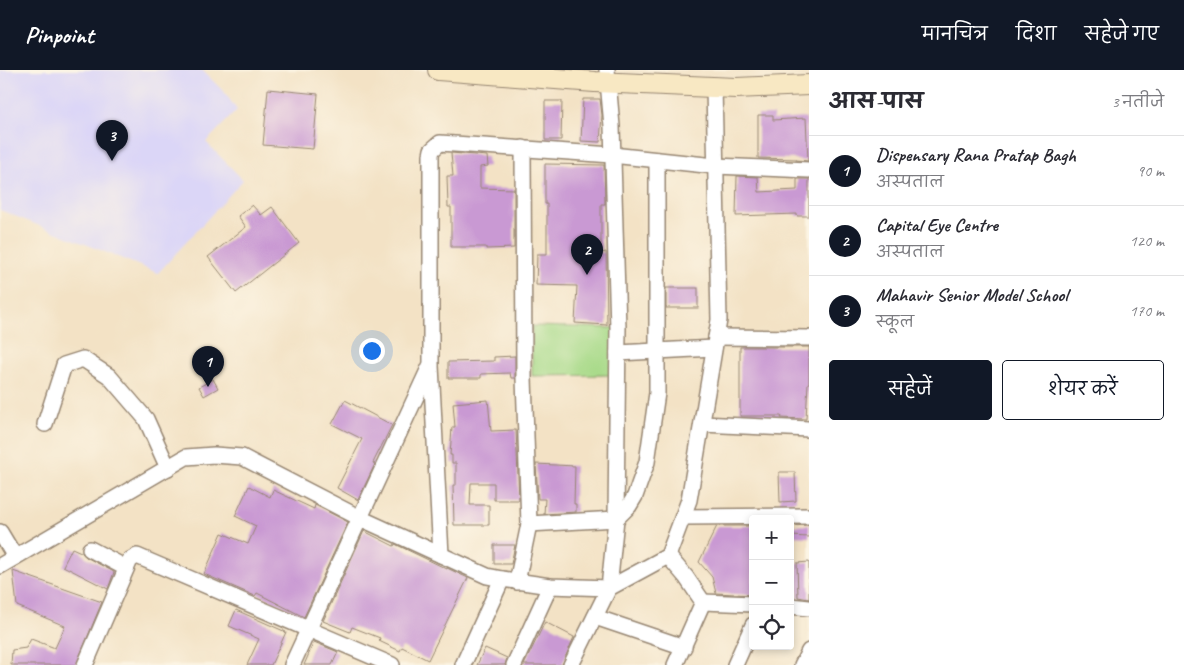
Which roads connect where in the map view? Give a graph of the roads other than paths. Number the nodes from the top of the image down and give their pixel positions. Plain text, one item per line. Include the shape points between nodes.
1 (438, 70) edge
2 (608, 76) edge
3 (809, 85) edge
4 (714, 87) junction
5 (523, 148) junction
6 (612, 155) junction
7 (657, 160) junction
8 (715, 166) junction
9 (809, 170) edge
10 (809, 338) edge
11 (715, 343) junction
12 (657, 351) junction
13 (618, 353) junction
14 (431, 364) junction
15 (45, 424) dead end
16 (702, 424) junction
17 (809, 429) edge
18 (168, 468) junction
19 (809, 516) edge
20 (683, 517) junction
21 (360, 518) junction
22 (616, 519) junction
23 (529, 524) junction
24 (0, 532) edge
25 (90, 549) dead end
26 (441, 554) junction
27 (668, 556) junction
28 (15, 557) junction
29 (0, 566) edge
30 (126, 568) junction
31 (502, 580) junction
32 (517, 582) junction
33 (550, 586) junction
34 (608, 588) junction
35 (703, 602) junction
36 (749, 604) edge
37 (794, 606) edge
38 (809, 608) edge
39 (594, 617) junction
40 (309, 629) junction
41 (749, 634) edge
42 (684, 647) junction
43 (809, 651) edge
44 (88, 664) edge
45 (292, 665) edge
46 (392, 665) edge
47 (463, 665) edge
48 (514, 665) edge
49 (571, 665) edge
50 (676, 665) edge
51 (735, 665) edge
52 (802, 665) edge

1 - 2 main road
2 - 4 main road
2 - 6 street
3 - 4 main road
4 - 8 street
5 - 6 street
5 - 14 street via 440,143 432,150
5 - 23 street via 524,378
6 - 7 street
6 - 13 street
7 - 8 street
7 - 12 street
8 - 9 street
8 - 11 street via 719,320
10 - 11 street
11 - 12 street
11 - 16 street
12 - 13 street
12 - 22 street via 657,393 647,462 635,496
13 - 22 street
14 - 21 street
14 - 26 street
15 - 18 street via 64,365 83,359 110,376 146,419
16 - 17 street
16 - 20 street
18 - 21 street via 186,458 214,455 242,458
18 - 28 street
19 - 20 street
20 - 27 street
21 - 26 street
21 - 40 street
22 - 23 street
22 - 34 street
23 - 32 street
24 - 28 street
25 - 30 street
26 - 31 street
27 - 34 street
27 - 35 street
28 - 29 street
30 - 40 street via 137,556
30 - 44 street
31 - 32 street
31 - 47 street
32 - 33 street
33 - 34 street
33 - 48 street
34 - 39 street
35 - 36 street
35 - 42 street
37 - 38 street
39 - 42 street
39 - 49 street
40 - 45 street
40 - 46 street
41 - 51 street
42 - 50 street
43 - 52 street

